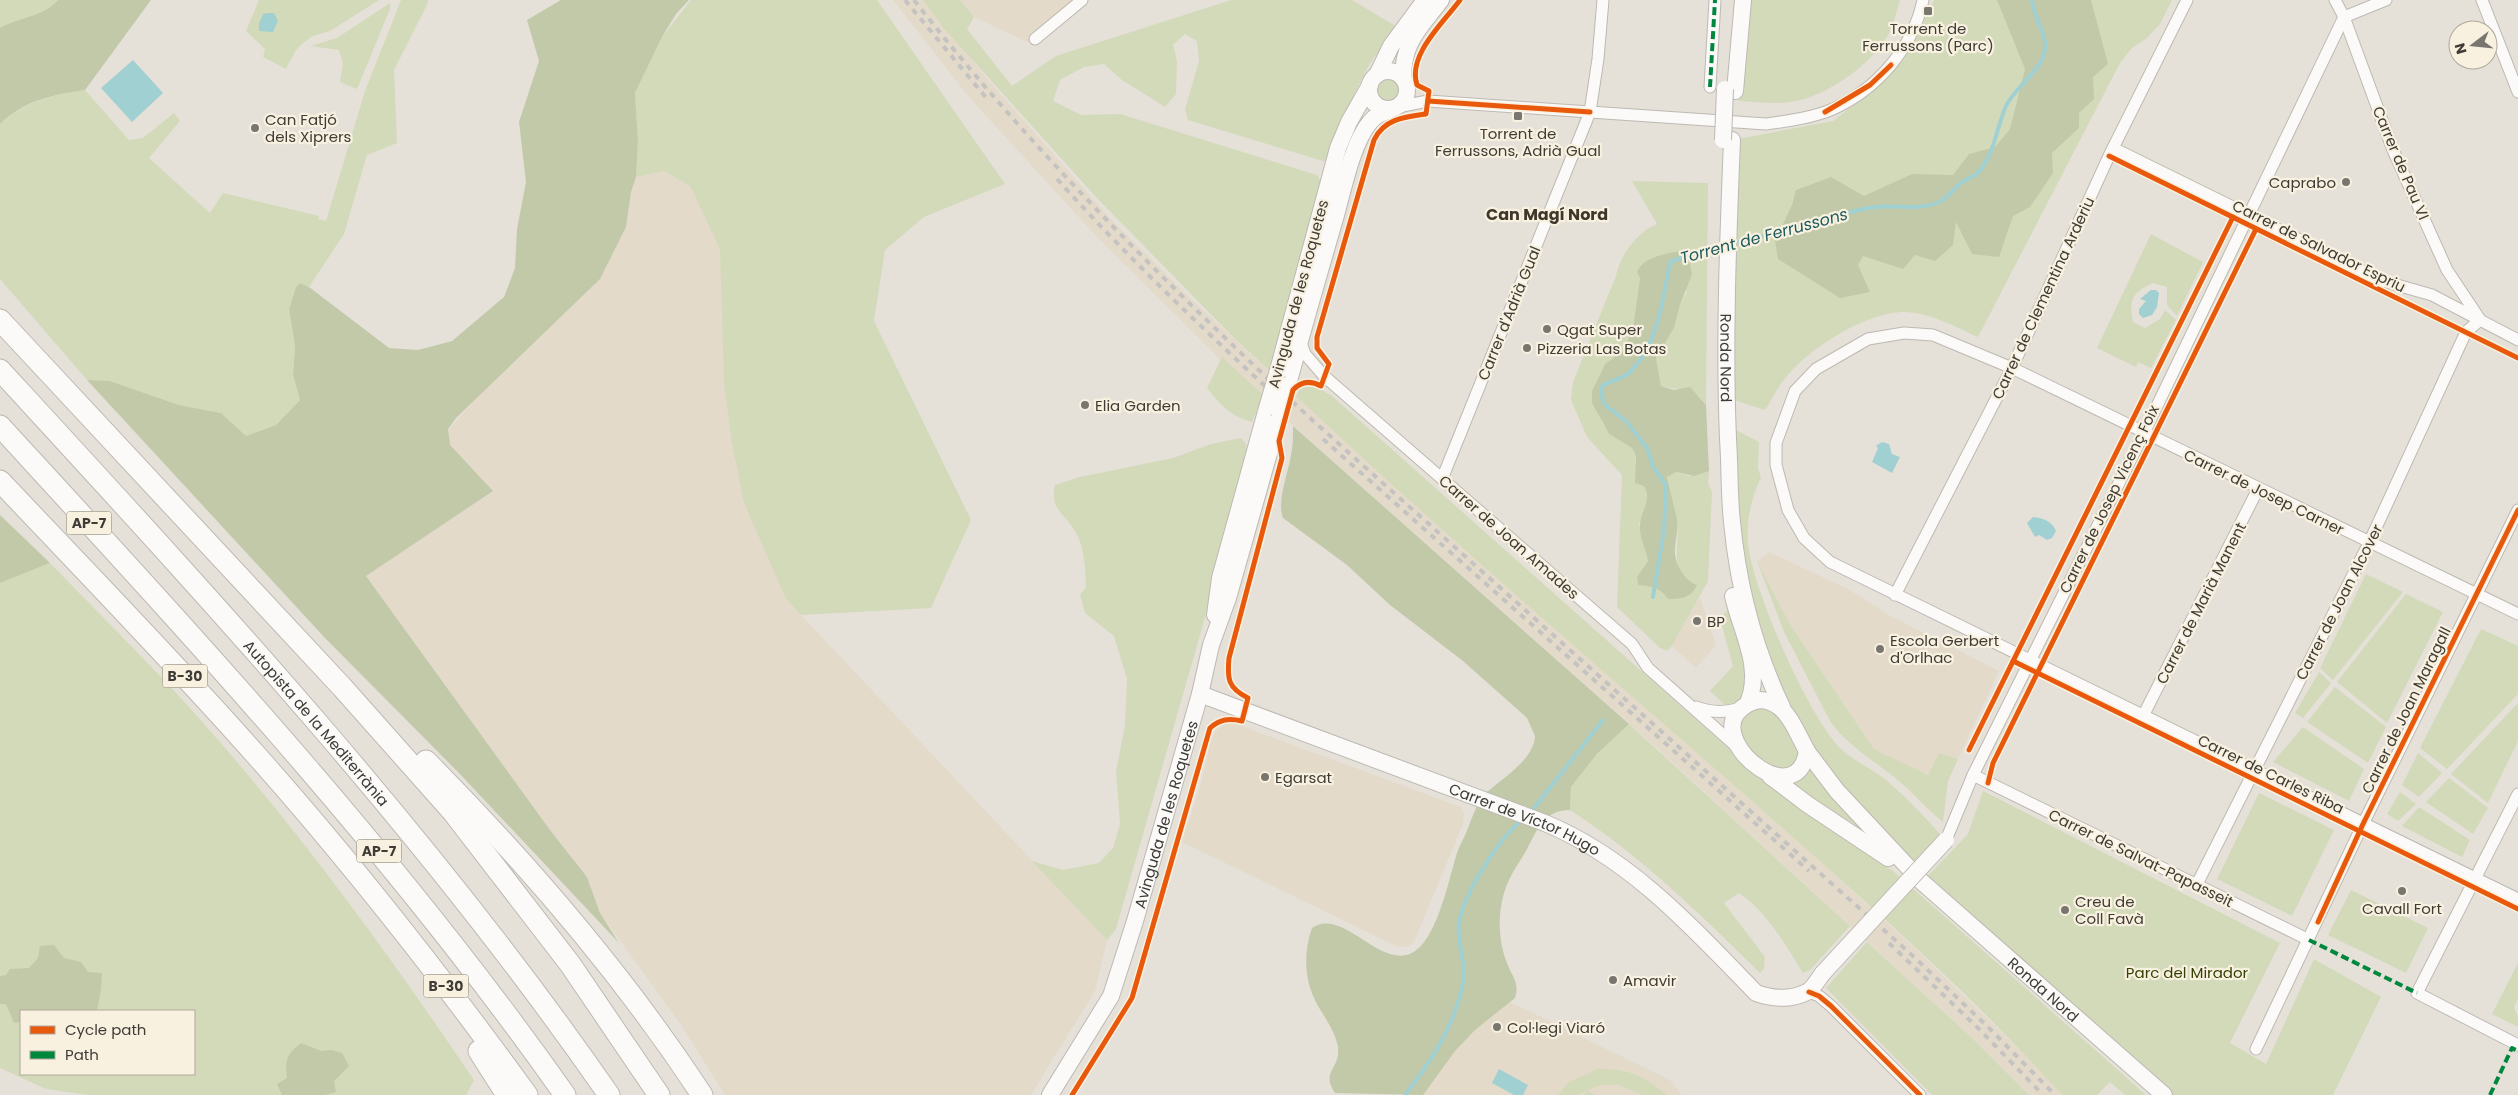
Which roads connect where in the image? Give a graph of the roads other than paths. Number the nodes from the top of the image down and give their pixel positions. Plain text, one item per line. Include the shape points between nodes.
1 (1082, 0) edge
2 (1425, 0) edge
3 (1441, 0) edge
4 (1603, 0) edge
5 (1715, 0) edge
6 (1733, 0) edge
7 (1743, 0) edge
8 (1923, 0) edge
9 (2188, 0) edge
10 (2335, 0) edge
11 (2386, 0) edge
12 (2482, 0) edge
13 (2344, 17) junction
14 (1035, 39) dead end
15 (1403, 78) junction
16 (1373, 80) junction
17 (1723, 89) junction
18 (2518, 92) edge
19 (1394, 109) junction
20 (1590, 112) junction
21 (1363, 133) junction
22 (2113, 148) junction
23 (1331, 174) junction
24 (2249, 213) junction
25 (1723, 256) junction
26 (1320, 265) junction
27 (0, 320) edge
28 (2480, 320) junction
29 (1300, 340) junction
30 (2518, 340) edge
31 (1294, 363) junction
32 (2012, 368) junction
33 (0, 370) edge
34 (1324, 376) junction
35 (1283, 379) junction
36 (1273, 414) junction
37 (0, 426) edge
38 (2144, 433) junction
39 (1260, 435) junction
40 (1442, 479) junction
41 (0, 481) edge
42 (2258, 489) junction
43 (2518, 510) edge
44 (1250, 521) junction
45 (2369, 543) junction
46 (2477, 594) junction
47 (1895, 595) junction
48 (2518, 614) edge
49 (1214, 638) junction
50 (2031, 661) junction
51 (342, 687) junction
52 (1200, 694) junction
53 (1688, 704) junction
54 (1746, 705) junction
55 (1782, 707) junction
56 (2143, 716) junction
57 (1740, 749) junction
58 (1806, 750) junction
59 (2255, 769) junction
60 (1973, 775) junction
61 (1770, 776) junction
62 (2518, 794) edge
63 (2363, 824) junction
64 (1946, 840) joint
65 (2476, 878) junction
66 (362, 879) junction
67 (1922, 882) junction
68 (2196, 886) junction
69 (2518, 899) edge
70 (2309, 940) junction
71 (1809, 992) junction
72 (2518, 1045) edge
73 (2256, 1049) dead end
74 (507, 1095) edge
75 (527, 1095) edge
76 (564, 1095) edge
77 (609, 1095) edge
78 (659, 1095) edge
79 (702, 1095) edge
80 (1050, 1095) edge
81 (1920, 1095) edge
82 (2164, 1095) edge

1 - 14 street
2 - 16 street, Avinguda de les Roquetes via 1391,46
3 - 15 street via 1404,52
4 - 20 street, Carrer d'Adrià Gual
5 - 17 street
6 - 17 street, Ronda Nord
7 - 17 street, Ronda Nord
8 - 20 street via 1904,49 1891,65 1870,85 1834,108 1766,124
9 - 22 street, Carrer de Clementina Arderiu
10 - 13 street, Carrer de Pau VI
11 - 13 street
12 - 18 street
13 - 24 street, Carrer de Josep Vicenç Foix
13 - 28 street, Carrer de Pau VI via 2400,166 2447,270
15 - 16 street via 1389,71
15 - 19 street via 1408,93 1404,102
16 - 19 street via 1370,96 1374,104
16 - 23 street, Avinguda de les Roquetes via 1349,122
17 - 25 street, Ronda Nord via 1727,140
19 - 20 street via 1428,101
19 - 21 street, Avinguda de les Roquetes via 1376,116
20 - 40 street, Carrer d'Adrià Gual
21 - 23 street, Avinguda de les Roquetes via 1348,147 1343,162
21 - 26 street, Avinguda de les Roquetes
22 - 24 street, Carrer de Salvador Espriu
22 - 32 street, Carrer de Clementina Arderiu
23 - 26 street, Avinguda de les Roquetes via 1330,208 1318,247
23 - 35 street, Avinguda de les Roquetes
24 - 28 street, Carrer de Salvador Espriu via 2382,280 2432,295
24 - 38 street, Carrer de Josep Vicenç Foix
25 - 54 street, Ronda Nord via 1718,405 1722,519 1732,591 1755,670 1754,685
25 - 55 street, Ronda Nord via 1732,521 1737,566 1767,671
26 - 29 street, Avinguda de les Roquetes
27 - 51 highway
28 - 30 street, Carrer de Salvador Espriu
28 - 45 street, Carrer de Joan Alcover via 2466,332
29 - 31 street, Avinguda de les Roquetes
29 - 34 street, Carrer de Joan Amades via 1305,354
31 - 34 street, Carrer de Joan Amades via 1305,365
31 - 35 street, Avinguda de les Roquetes
32 - 38 street, Carrer de Josep Carner
32 - 47 street, Carrer de Clementina Arderiu
32 - 47 street, Carrer de Josep Carner via 1933,335 1904,333 1868,339 1816,369 1795,391 1776,443 1776,465 1788,510 1804,538 1830,562
33 - 77 highway, Autopista de la Mediterrània / AP-7 via 237,629 369,780 492,934
34 - 40 street, Carrer de Joan Amades
35 - 36 street, Avinguda de les Roquetes, bridge
36 - 39 street
36 - 44 street, Avinguda de les Roquetes
37 - 76 highway, AP-7 via 237,686 350,818 434,918
38 - 42 street, Carrer de Josep Carner
38 - 50 street, Carrer de Josep Vicenç Foix
39 - 44 street, Avinguda de les Roquetes via 1263,450 1249,499
39 - 49 street via 1220,578
40 - 53 street, Carrer de Joan Amades via 1632,644 1648,668
41 - 66 highway, B-30 via 206,699
42 - 45 street, Carrer de Josep Carner
42 - 56 street, Carrer de Marià Manent
43 - 46 street, Carrer de Joan Maragall
44 - 49 street, Avinguda de les Roquetes
45 - 46 street, Carrer de Josep Carner
45 - 59 street, Carrer de Joan Alcover
46 - 48 street, Carrer de Josep Carner
46 - 63 street, Carrer de Joan Maragall
47 - 50 street, Carrer de Carles Riba
49 - 52 street, Avinguda de les Roquetes
50 - 56 street, Carrer de Carles Riba
50 - 60 street, Carrer de Josep Vicenç Foix
51 - 78 highway via 493,861 611,1021
51 - 79 highway via 394,729 493,828 603,957
52 - 71 street, Carrer de Víctor Hugo via 1545,823 1617,862 1674,911 1756,993 1780,998
52 - 80 street, Avinguda de les Roquetes via 1111,996
53 - 54 street, Carrer de Joan Amades via 1708,712 1732,711
53 - 57 street, Carrer de Joan Amades
54 - 55 street via 1766,700
54 - 57 street, Ronda Nord via 1732,723
55 - 58 street, Ronda Nord
56 - 59 street, Carrer de Carles Riba
57 - 61 street, Ronda Nord
58 - 61 street via 1803,765 1796,772 1789,776
58 - 67 street, Ronda Nord via 1837,792
59 - 63 street, Carrer de Carles Riba
59 - 68 street, Carrer de Joan Alcover
60 - 64 street, Carrer de Josep Vicenç Foix
60 - 68 street, Carrer de Salvat-Papasseit
61 - 67 street, Ronda Nord
62 - 65 street
63 - 65 street, Carrer de Carles Riba
63 - 70 street, Carrer de Joan Maragall
64 - 71 street, bridge via 1822,973
65 - 69 street, Carrer de Carles Riba
65 - 72 street via 2417,993
66 - 74 highway, B-30
66 - 75 highway, B-30
67 - 82 street, Ronda Nord
68 - 70 street, Carrer de Salvat-Papasseit
70 - 73 street, Carrer de Joan Maragall
71 - 81 street via 1831,1006

